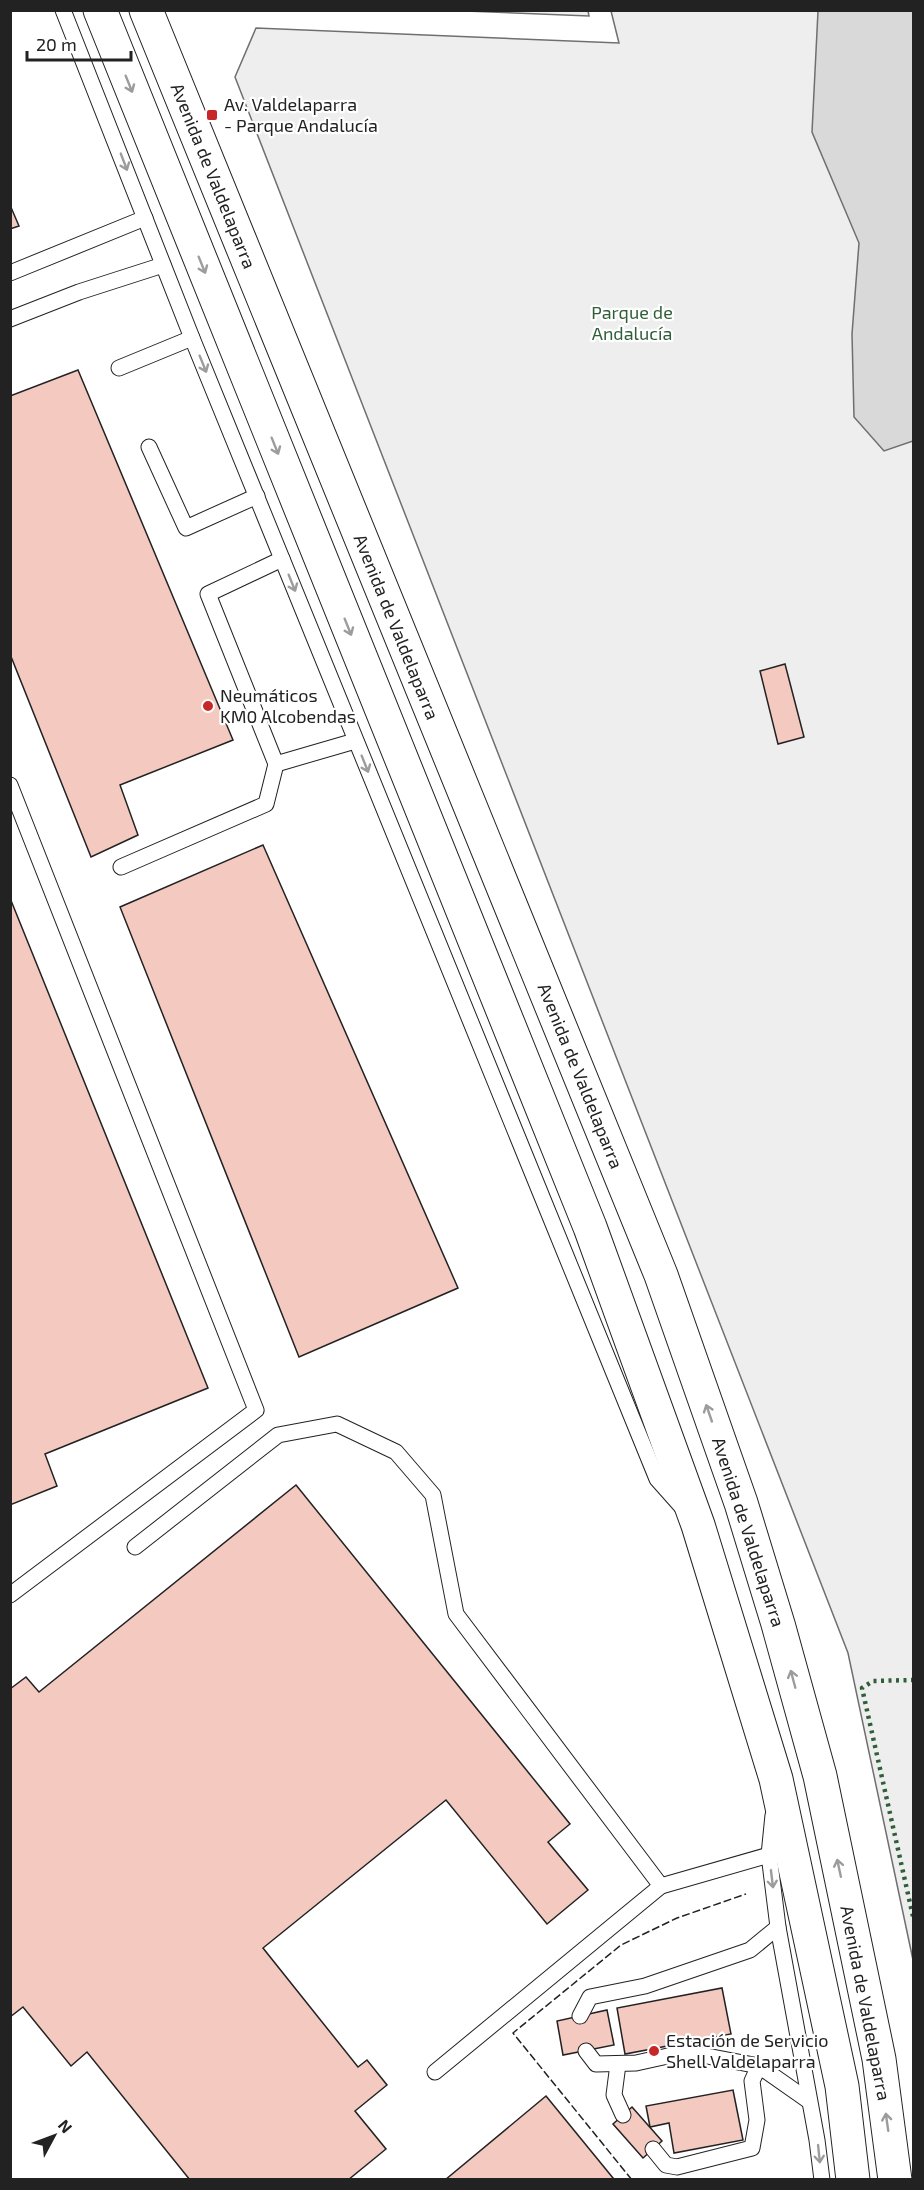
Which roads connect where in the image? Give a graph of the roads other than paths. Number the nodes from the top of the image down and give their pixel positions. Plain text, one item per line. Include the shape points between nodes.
1 (63, 10) edge
2 (100, 10) edge
3 (146, 10) edge
4 (145, 218) junction
5 (163, 265) junction
6 (10, 273) edge
7 (10, 319) edge
8 (192, 338) junction
9 (119, 368) dead end
10 (149, 447) dead end
11 (257, 496) junction
12 (282, 560) junction
13 (356, 741) junction
14 (276, 764) junction
15 (10, 785) edge
16 (121, 867) dead end
17 (698, 1525) junction
18 (135, 1547) dead end
19 (10, 1595) edge
20 (776, 1779) junction
21 (769, 1855) junction
22 (661, 1886) junction
23 (778, 1927) junction
24 (580, 2016) dead end
25 (586, 2050) dead end
26 (618, 2064) junction
27 (759, 2066) junction
28 (435, 2072) dead end
29 (809, 2101) junction
30 (623, 2115) dead end
31 (830, 2124) junction
32 (653, 2149) dead end
33 (822, 2180) edge
34 (853, 2180) edge
35 (895, 2180) edge

1 -> 4 lane
2 -> 17 highway via 590,1227
35 -> 3 highway, Avenida de Valdelaparra via 879,2059 820,1776 737,1492 661,1275
4 - 5 lane
4 - 6 lane
5 - 7 lane
5 - 8 lane
8 - 9 lane
8 -> 11 lane
10 - 11 lane via 186,528
11 - 12 lane
12 -> 13 lane
12 - 14 lane via 208,594
13 - 14 lane
13 -> 17 lane via 657,1479
14 - 16 lane via 266,804
15 - 19 lane via 256,1410
17 - 20 highway
18 - 22 lane via 278,1435 337,1425 396,1452 433,1495 456,1614
20 - 21 lane
20 - 31 highway via 842,2086
21 - 22 lane
21 -> 23 lane
22 - 28 lane
23 - 24 lane via 750,1950 645,1986 590,1997
23 - 29 lane
25 - 26 lane via 596,2064
26 - 27 lane via 686,2052
26 - 30 lane via 614,2095
27 - 29 lane
27 - 32 lane via 752,2081 757,2120 752,2148 677,2167 666,2165
29 - 31 lane
31 -> 33 lane
31 - 34 highway

